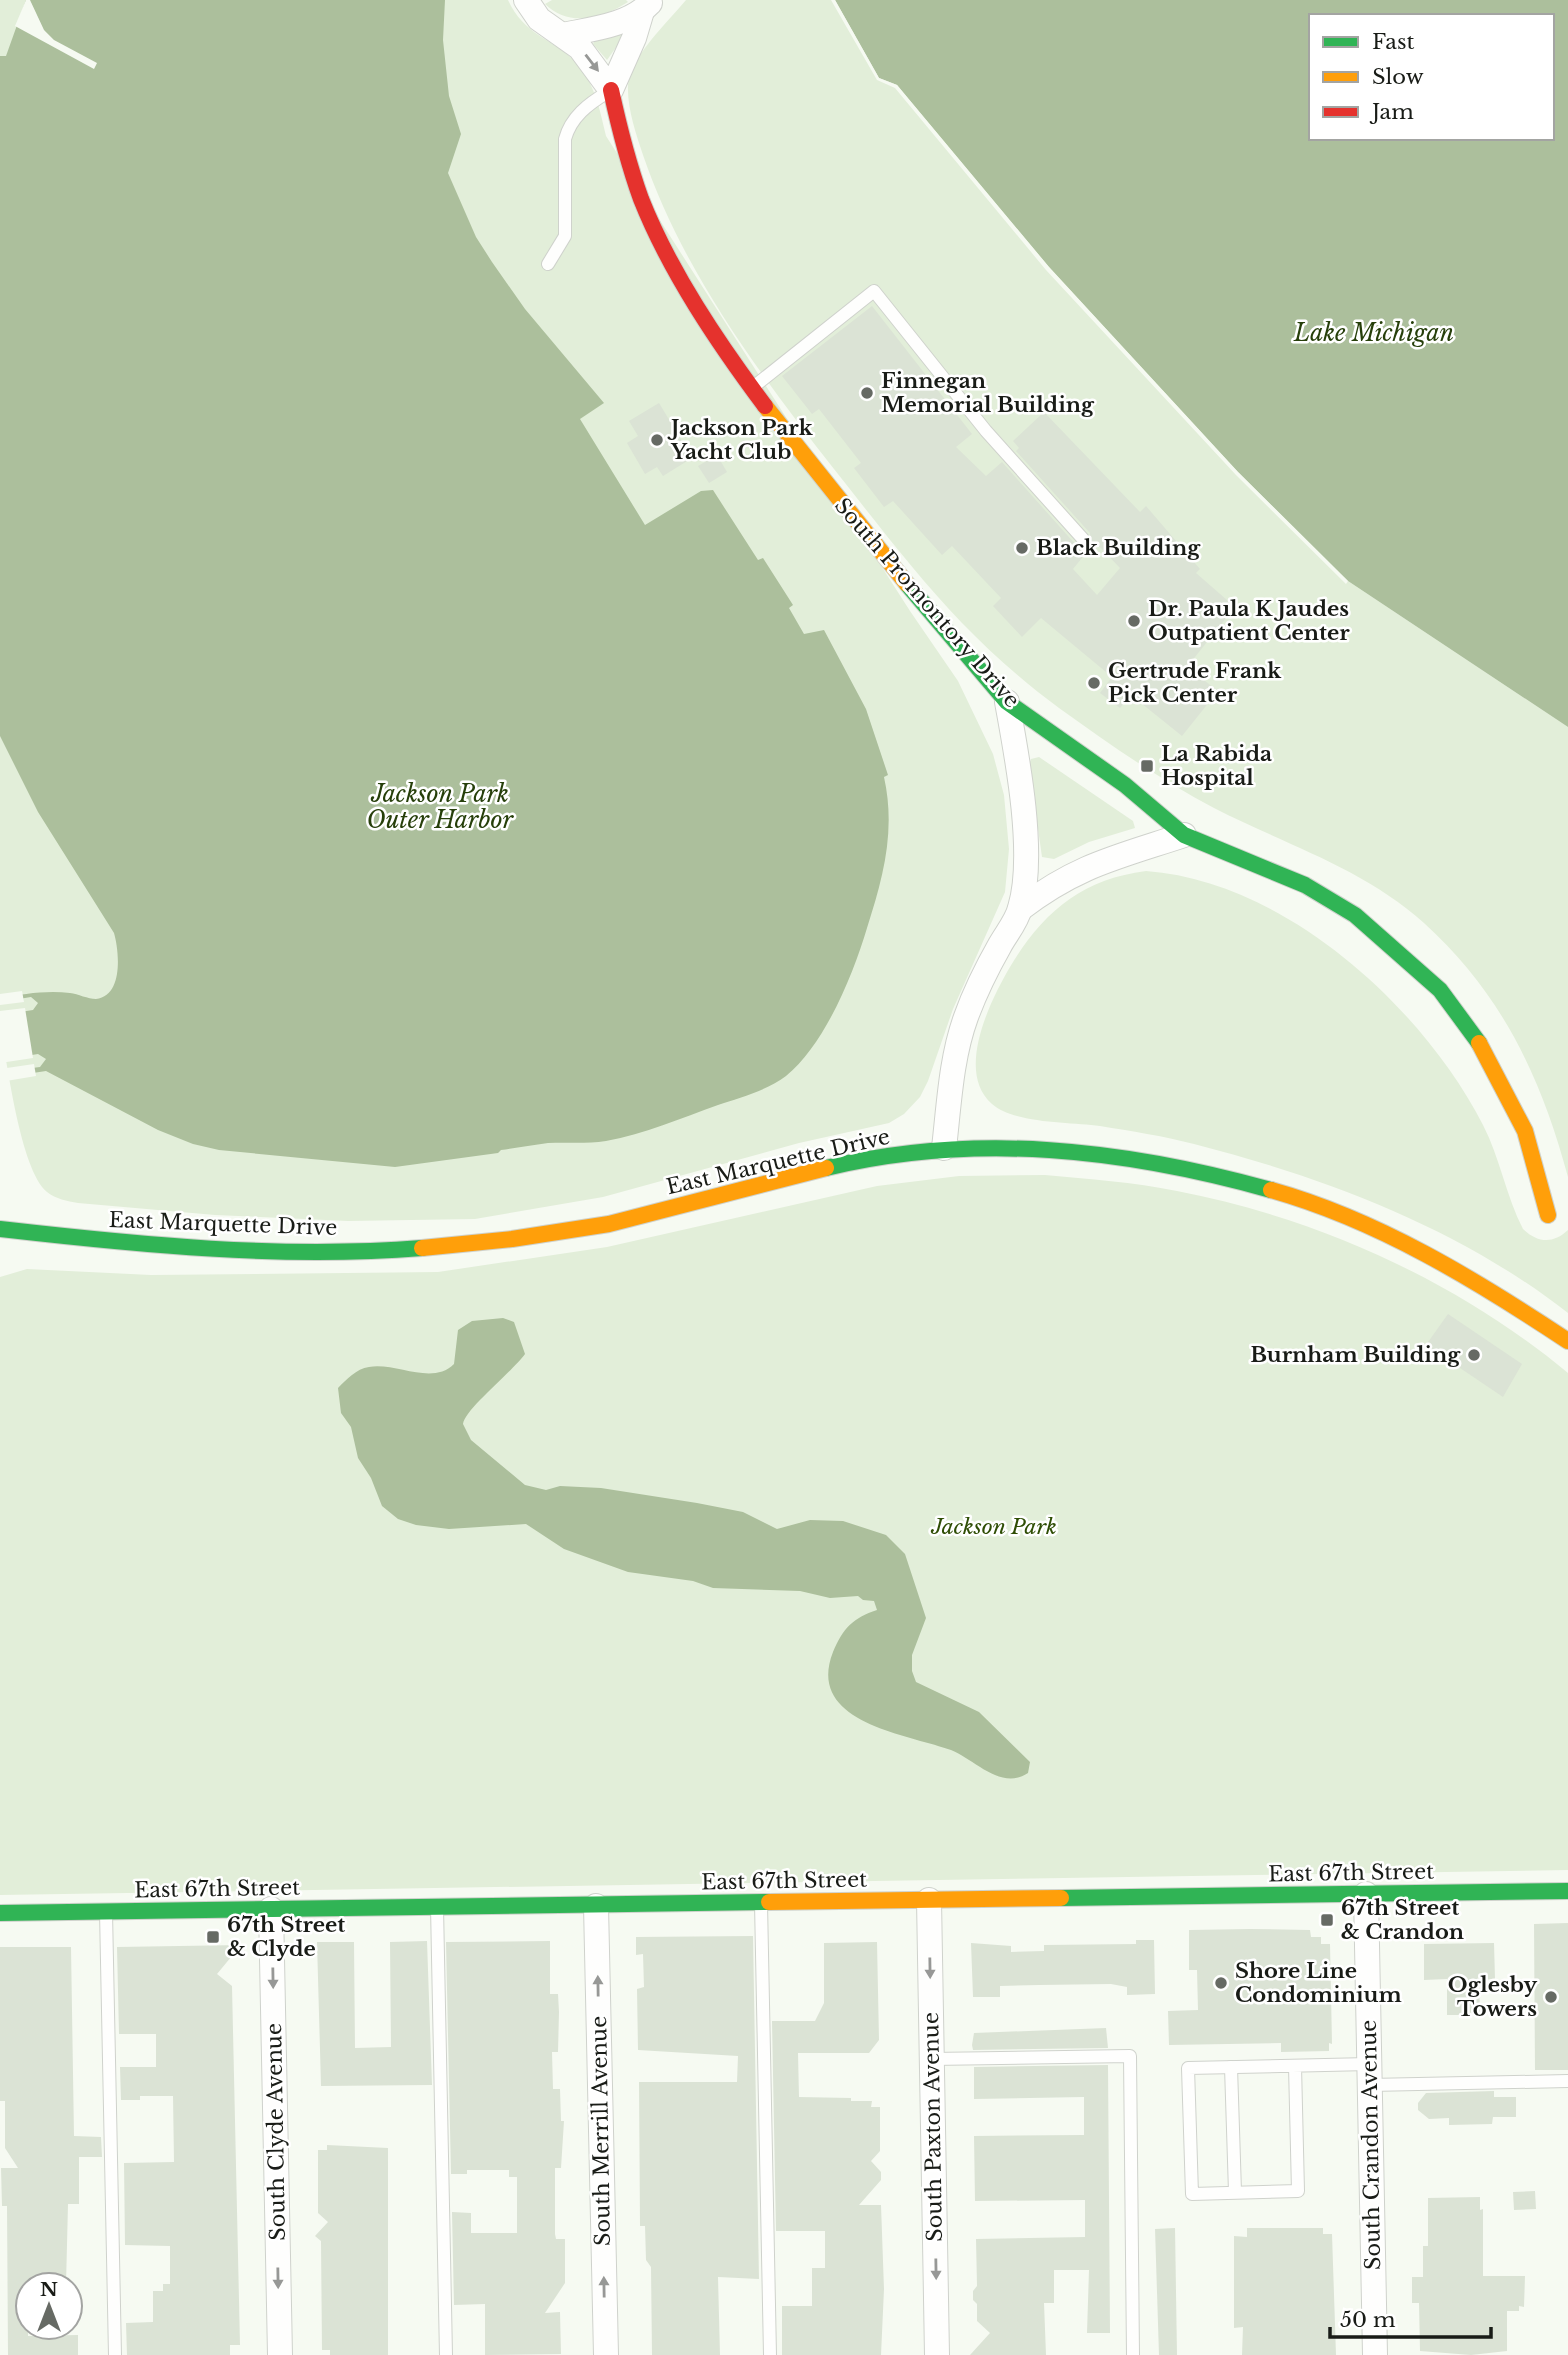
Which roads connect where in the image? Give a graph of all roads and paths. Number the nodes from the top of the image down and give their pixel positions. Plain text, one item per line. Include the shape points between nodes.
1 (526, 0) edge
2 (648, 6) edge
3 (563, 36) junction
4 (611, 90) junction
5 (548, 264) dead end
6 (752, 388) junction
7 (1083, 539) dead end
8 (1007, 702) junction
9 (1184, 835) junction
10 (1020, 909) junction
11 (944, 1148) junction
12 (1549, 1215) dead end
13 (0, 1230) edge
14 (1568, 1341) edge
15 (1568, 1891) edge
16 (1366, 1894) junction
17 (929, 1900) junction
18 (761, 1902) junction
19 (596, 1906) junction
20 (437, 1907) junction
21 (271, 1909) junction
22 (106, 1912) junction
23 (0, 1913) edge
24 (932, 2059) junction
25 (1295, 2066) junction
26 (1231, 2067) junction
27 (1369, 2074) junction
28 (1568, 2081) edge
29 (1235, 2192) junction
30 (115, 2355) edge
31 (280, 2355) edge
32 (446, 2355) edge
33 (606, 2355) edge
34 (771, 2355) edge
35 (937, 2355) edge
36 (1133, 2355) edge
37 (1375, 2355) edge

1 - 3 street, South Promontory Drive via 539,19
2 - 3 street via 604,27
2 - 4 street
3 -> 4 street, South Promontory Drive via 580,48
4 - 5 lane via 591,102 569,126 565,139 565,236
4 - 6 street, South Promontory Drive via 625,152 659,239 684,286
6 - 7 lane via 874,290 986,431
6 - 8 street, South Promontory Drive via 855,522
8 - 9 street, South Promontory Drive via 1125,785
8 - 10 street via 1024,832
9 - 10 street via 1084,868 1053,883
9 - 12 street, South Promontory Drive via 1305,884 1354,915 1440,990 1473,1032 1498,1075 1525,1131
10 - 11 street via 965,1018
11 - 13 street, East Marquette Drive via 780,1179 654,1214 462,1245 324,1251 184,1246
11 - 14 street, East Marquette Drive via 998,1144 1078,1149 1158,1161 1256,1186 1338,1213 1428,1256 1504,1298
15 - 16 street, East 67th Street
16 - 17 street, East 67th Street
16 - 27 street, South Crandon Avenue
17 - 18 street, East 67th Street
17 -> 24 street, South Paxton Avenue
18 - 19 street, East 67th Street
18 - 34 lane
19 - 20 street, East 67th Street
33 -> 19 street, South Merrill Avenue
20 - 21 street, East 67th Street
20 - 32 lane
21 - 22 street, East 67th Street
21 -> 31 street, South Clyde Avenue
22 - 23 street, East 67th Street
22 - 30 lane
24 -> 35 street, South Paxton Avenue
24 - 36 lane via 1130,2056
25 - 26 lane
25 - 27 lane
25 - 29 lane via 1298,2191
26 - 29 lane
26 - 29 lane via 1188,2068 1188,2082 1192,2193
27 - 28 lane
27 - 37 street, South Crandon Avenue

